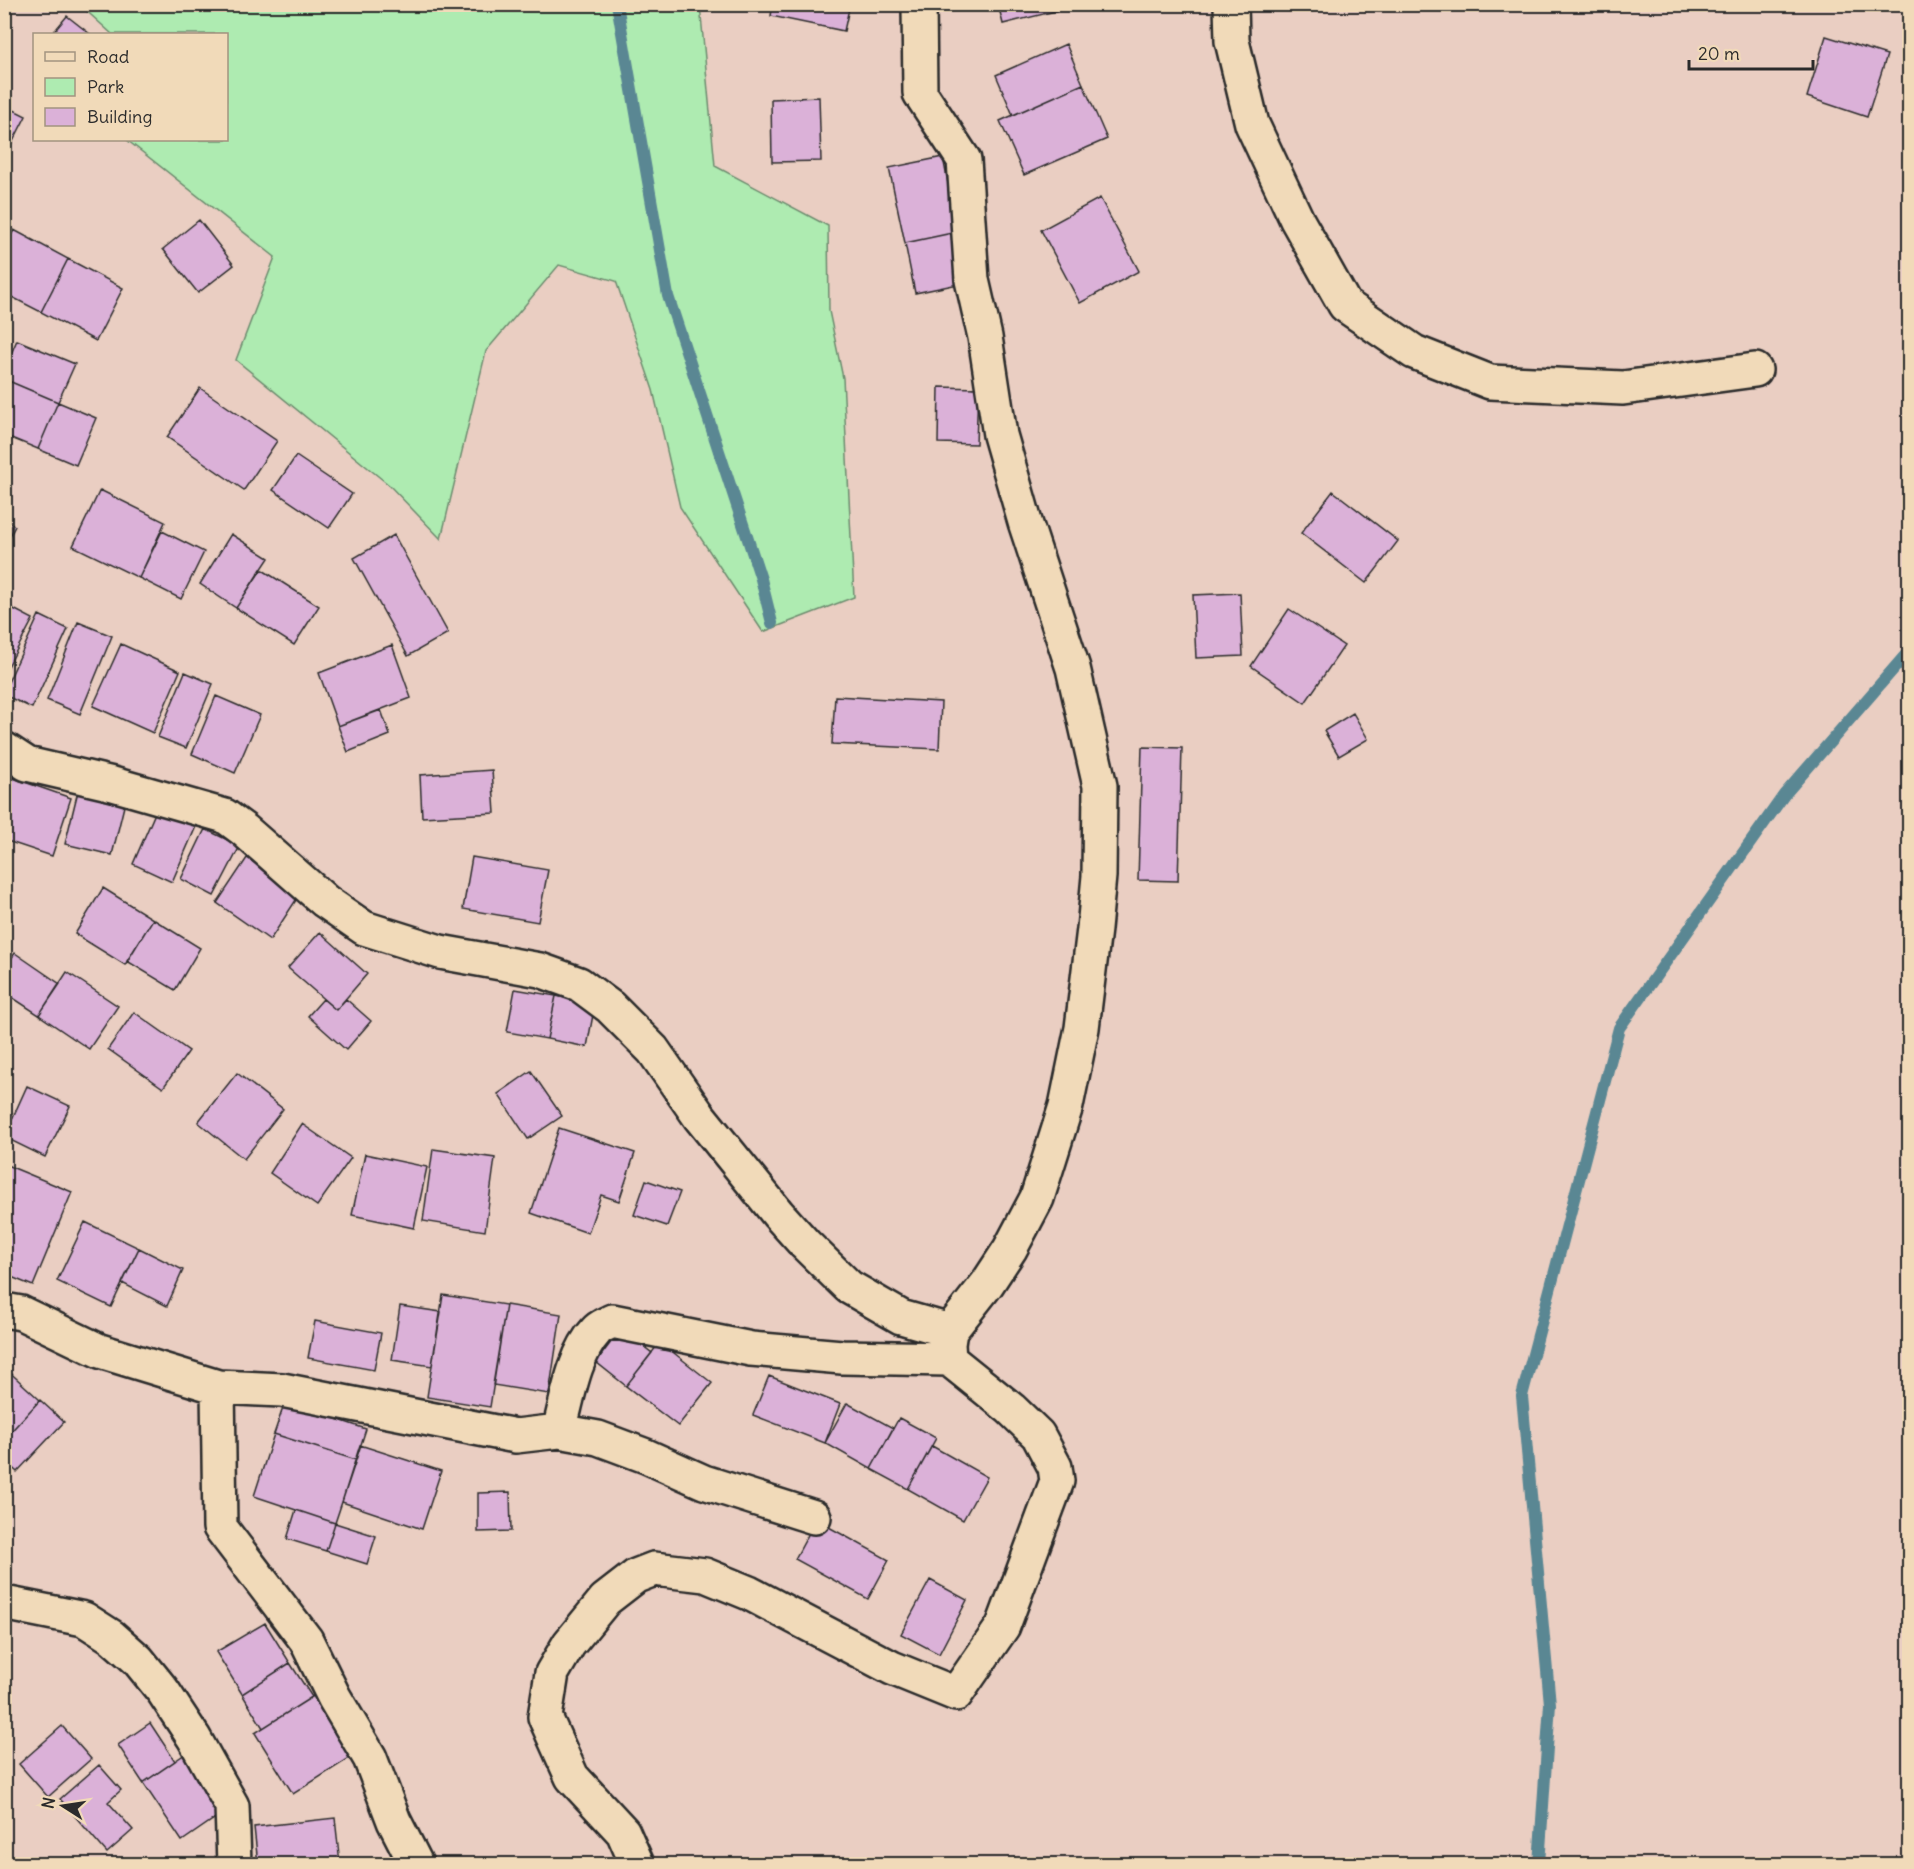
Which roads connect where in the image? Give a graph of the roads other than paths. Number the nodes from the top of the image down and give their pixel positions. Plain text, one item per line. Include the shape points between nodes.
1 (919, 4) edge
2 (1231, 4) edge
3 (1755, 370) dead end
4 (4, 749) edge
5 (4, 1310) edge
6 (950, 1345) junction
7 (218, 1387) junction
8 (559, 1431) junction
9 (814, 1517) dead end
10 (4, 1603) edge
11 (234, 1864) edge
12 (416, 1864) edge
13 (637, 1864) edge

1 - 6 street via 920,93 964,160 972,280 1000,435 1073,668 1100,786 1094,929 1082,1028 1066,1106 1037,1198
2 - 3 street via 1232,41 1252,124 1297,220 1346,305 1414,352 1490,382 1623,388
4 - 6 street via 27,764 225,816 325,901 364,928 440,952 540,970 579,984 610,1007 653,1050 699,1116 778,1214 849,1287
5 - 7 street via 21,1313 100,1350
6 - 8 street via 842,1357 751,1349 612,1322 597,1329 584,1346
6 - 13 street via 1038,1435 1055,1467 1057,1481 1003,1626 956,1694 892,1668 749,1593 705,1575 654,1569 636,1576 605,1600 569,1644 552,1673 545,1717 572,1777 623,1832
7 - 8 street via 282,1390 516,1436
7 - 12 street via 220,1527 306,1640 370,1758 394,1821
8 - 9 street via 598,1438 704,1482
10 - 11 street via 84,1619 138,1660 163,1691 232,1806

